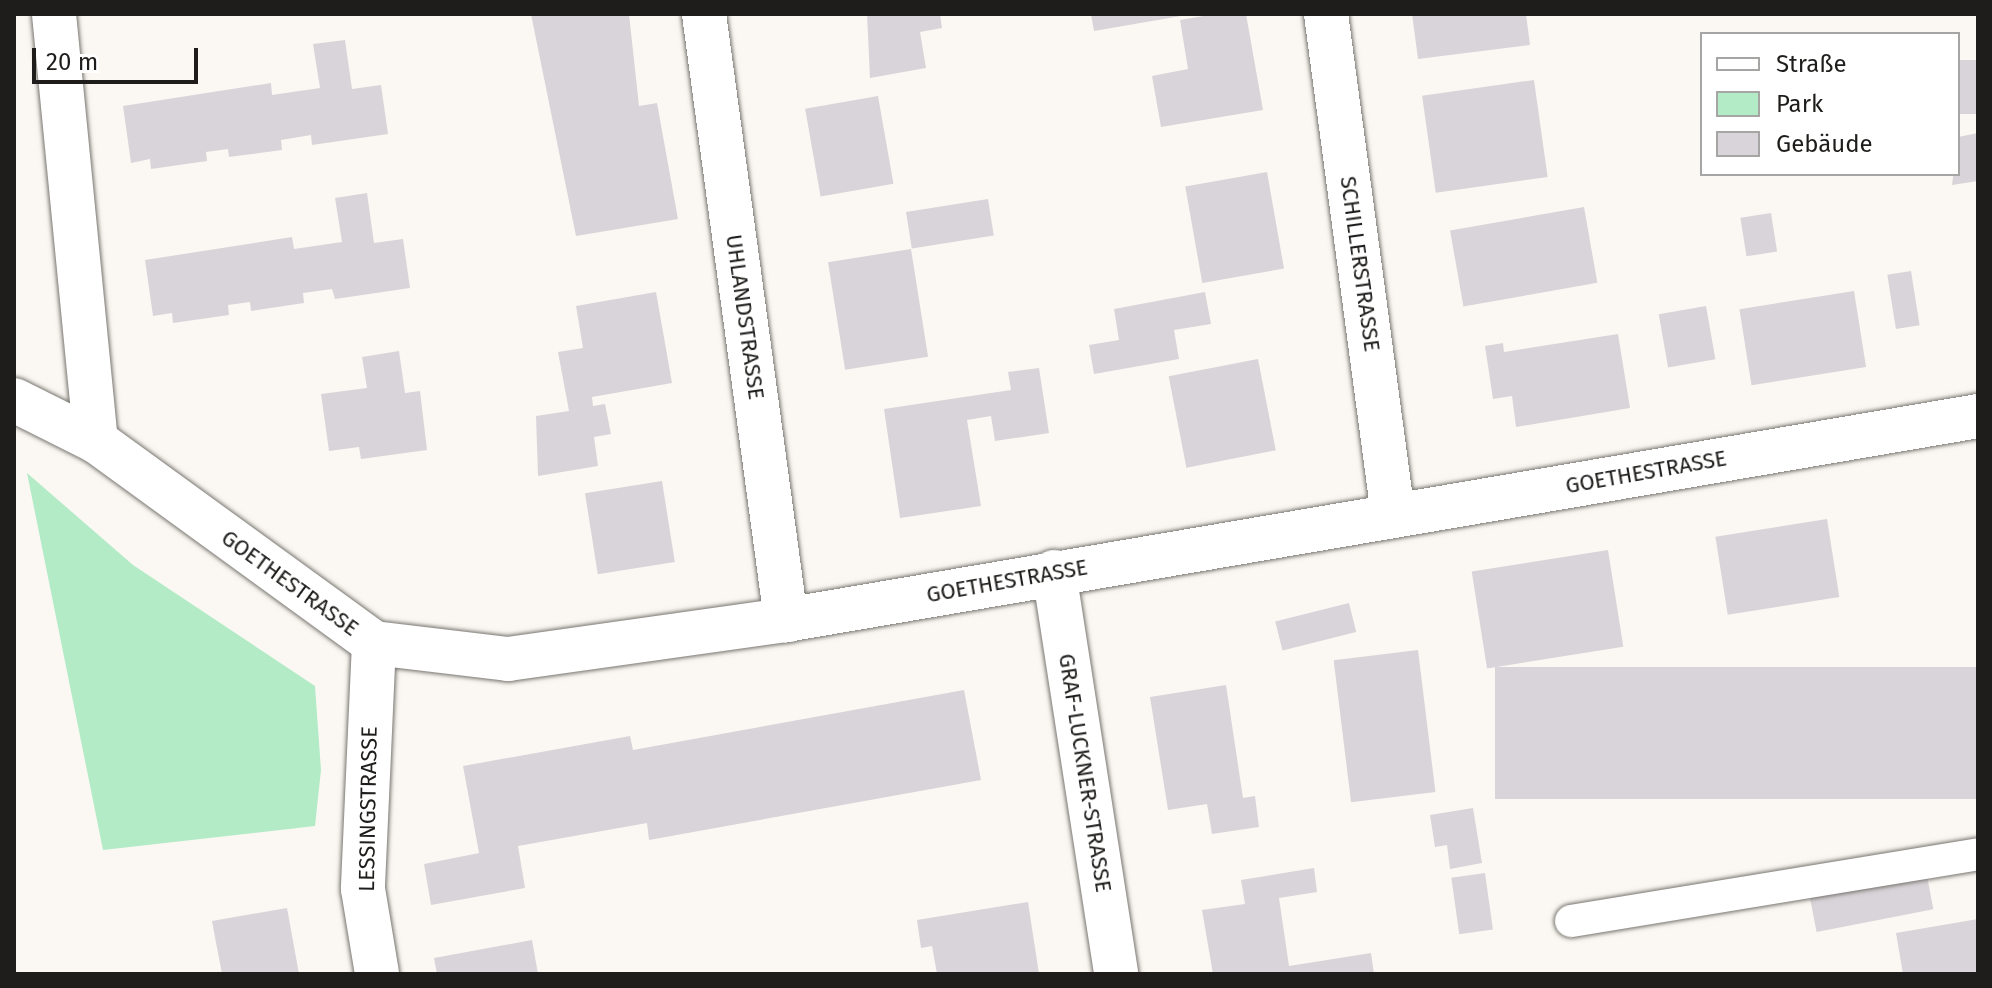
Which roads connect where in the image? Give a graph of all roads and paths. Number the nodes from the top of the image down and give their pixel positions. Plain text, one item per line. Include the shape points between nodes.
1 (54, 14) edge
2 (704, 14) edge
3 (1326, 14) edge
4 (14, 400) edge
5 (1978, 416) edge
6 (96, 441) junction
7 (1393, 515) junction
8 (1054, 572) junction
9 (786, 620) junction
10 (374, 643) junction
11 (1978, 854) edge
12 (1571, 921) dead end
13 (377, 974) edge
14 (1116, 974) edge

1 - 6 street
2 - 9 street, UHLANDSTRASSE
3 - 7 street, SCHILLERSTRASSE
4 - 6 street, GOETHESTRASSE
5 - 7 street, GOETHESTRASSE
6 - 10 street, GOETHESTRASSE
7 - 8 street, GOETHESTRASSE
8 - 9 street, GOETHESTRASSE
8 - 14 street, GRAF-LUCKNER-STRASSE
9 - 10 street, GOETHESTRASSE via 508,659
10 - 13 street, LESSINGSTRASSE via 363,889
11 - 12 lane

